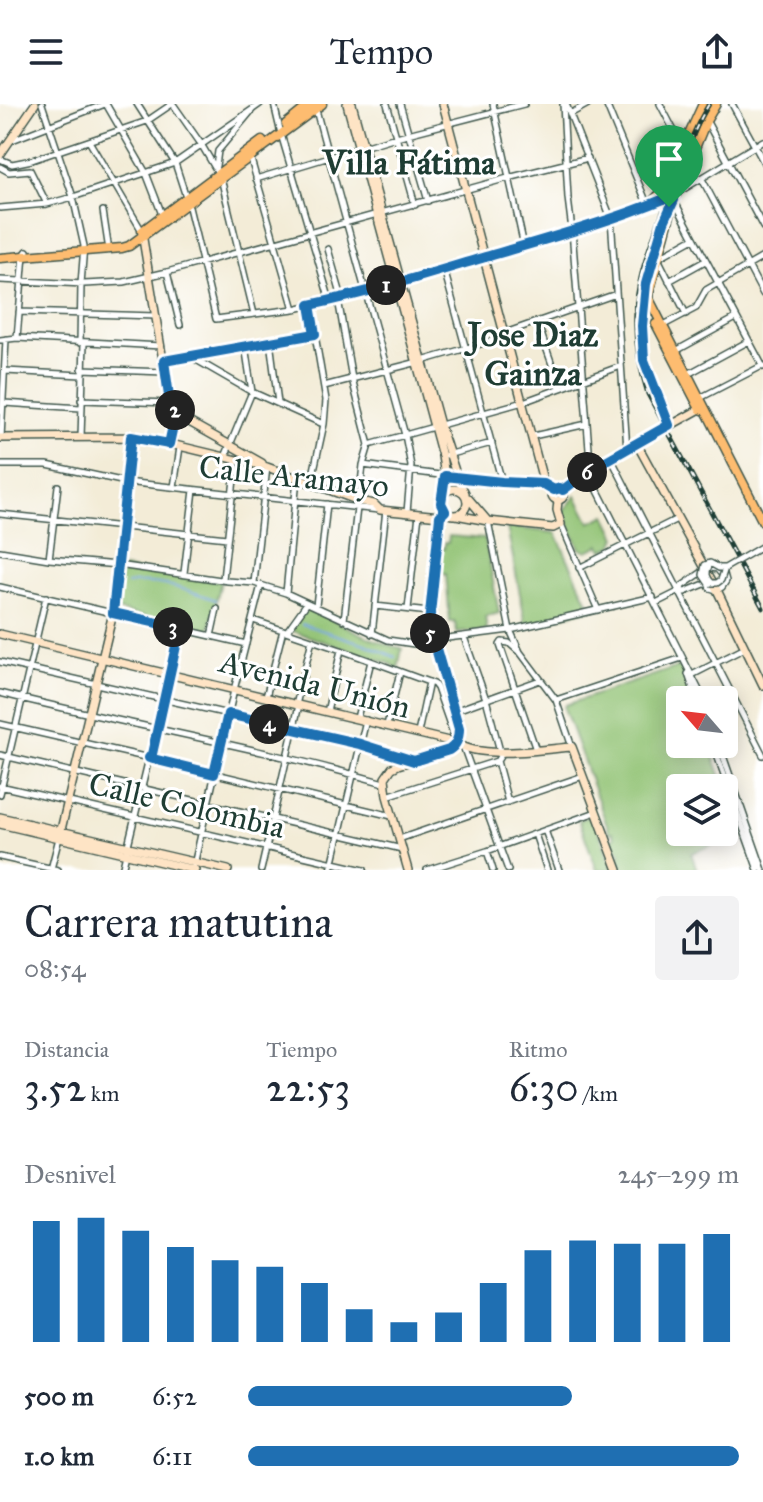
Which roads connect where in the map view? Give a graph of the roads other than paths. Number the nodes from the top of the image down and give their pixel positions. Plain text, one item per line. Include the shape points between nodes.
1 (35, 104) edge
2 (42, 104) edge
3 (105, 104) edge
4 (137, 104) edge
5 (172, 104) edge
6 (260, 104) edge
7 (274, 104) edge
8 (350, 104) edge
9 (387, 104) edge
10 (400, 104) edge
11 (443, 104) edge
12 (524, 104) edge
13 (565, 104) edge
14 (606, 104) edge
15 (660, 104) edge
16 (716, 104) edge
17 (732, 104) edge
18 (316, 105) edge
19 (584, 105) edge
20 (699, 106) edge
21 (494, 108) edge
22 (253, 109) junction
23 (570, 114) junction
24 (147, 121) junction
25 (706, 121) junction
26 (448, 124) junction
27 (49, 125) junction
28 (119, 130) junction
29 (281, 131) junction
30 (409, 134) junction
31 (396, 137) junction
32 (9, 141) junction
33 (89, 141) junction
34 (763, 141) edge
35 (201, 144) junction
36 (756, 146) junction
37 (683, 147) junction
38 (361, 148) junction
39 (57, 150) junction
40 (249, 153) junction
41 (0, 155) edge
42 (327, 158) junction
43 (588, 158) junction
44 (678, 159) junction
45 (763, 161) edge
46 (729, 162) junction
47 (175, 163) junction
48 (566, 163) junction
49 (0, 167) edge
50 (291, 169) junction
51 (218, 172) junction
52 (146, 173) junction
53 (508, 178) junction
54 (256, 179) junction
55 (702, 179) junction
56 (113, 182) junction
57 (467, 190) junction
58 (73, 197) junction
59 (673, 197) junction
60 (187, 200) junction
61 (428, 201) junction
62 (47, 204) junction
63 (415, 205) junction
64 (648, 206) junction
65 (0, 208) edge
66 (103, 211) dead end
67 (380, 214) junction
68 (163, 217) junction
69 (611, 218) junction
70 (347, 224) junction
71 (763, 227) edge
72 (572, 230) junction
73 (142, 234) junction
74 (311, 234) junction
75 (694, 238) junction
76 (275, 243) junction
77 (108, 244) junction
78 (524, 246) junction
79 (84, 248) junction
80 (328, 249) dead end
81 (239, 252) junction
82 (25, 253) junction
83 (0, 255) edge
84 (763, 257) edge
85 (483, 258) junction
86 (658, 258) junction
87 (705, 261) junction
88 (203, 262) junction
89 (748, 266) junction
90 (444, 269) junction
91 (167, 272) junction
92 (149, 276) junction
93 (0, 280) edge
94 (22, 281) junction
95 (669, 281) junction
96 (397, 282) junction
97 (718, 283) junction
98 (81, 284) junction
99 (366, 291) junction
100 (616, 294) junction
101 (763, 294) edge
102 (337, 299) junction
103 (644, 301) junction
104 (310, 305) junction
105 (578, 307) junction
106 (294, 309) junction
107 (19, 312) junction
108 (254, 314) junction
109 (686, 314) junction
110 (80, 315) junction
111 (156, 316) junction
112 (736, 318) junction
113 (537, 322) junction
114 (180, 325) dead end
115 (661, 327) junction
116 (315, 334) junction
117 (506, 335) junction
118 (17, 338) junction
119 (3, 340) edge
120 (270, 341) junction
121 (749, 341) junction
122 (82, 343) junction
123 (245, 345) junction
124 (161, 346) junction
125 (466, 348) junction
126 (674, 352) junction
127 (2, 354) edge
128 (192, 357) junction
129 (761, 357) edge
130 (164, 361) junction
131 (419, 361) junction
132 (621, 366) junction
133 (763, 366) edge
134 (387, 370) junction
135 (5, 371) junction
136 (82, 372) junction
137 (165, 372) junction
138 (686, 375) junction
139 (352, 379) junction
140 (584, 379) junction
141 (324, 386) junction
142 (560, 387) junction
143 (252, 392) junction
144 (81, 400) junction
145 (523, 402) junction
146 (4, 403) junction
147 (170, 403) junction
148 (278, 404) junction
149 (702, 405) junction
150 (81, 408) junction
151 (176, 412) junction
152 (484, 413) junction
153 (324, 424) junction
154 (587, 424) junction
155 (669, 425) junction
156 (437, 426) junction
157 (405, 435) junction
158 (533, 436) junction
159 (81, 437) junction
160 (131, 437) junction
161 (1, 438) edge
162 (492, 443) junction
163 (169, 444) junction
164 (637, 444) junction
165 (369, 445) junction
166 (230, 446) junction
167 (180, 447) junction
168 (627, 449) junction
169 (446, 455) junction
170 (225, 458) junction
171 (611, 458) junction
172 (236, 461) junction
173 (0, 465) edge
174 (363, 465) junction
175 (267, 467) junction
176 (590, 469) junction
177 (412, 472) junction
178 (445, 476) junction
179 (457, 477) junction
180 (297, 479) junction
181 (126, 482) junction
182 (502, 482) junction
183 (311, 484) junction
184 (544, 484) junction
185 (58, 486) dead end
186 (174, 487) junction
187 (194, 490) junction
188 (559, 490) junction
189 (232, 494) junction
190 (466, 495) junction
191 (442, 496) junction
192 (265, 497) junction
193 (294, 501) junction
194 (327, 504) junction
195 (358, 505) junction
196 (383, 510) junction
197 (407, 512) junction
198 (419, 513) junction
199 (0, 514) edge
200 (442, 514) junction
201 (456, 515) junction
202 (54, 519) junction
203 (677, 519) junction
204 (488, 521) junction
205 (763, 522) edge
206 (561, 524) junction
207 (122, 527) junction
208 (650, 533) junction
209 (188, 534) junction
210 (227, 538) junction
211 (626, 545) junction
212 (763, 546) edge
213 (0, 551) edge
214 (49, 559) junction
215 (118, 565) junction
216 (579, 568) junction
217 (725, 568) junction
218 (705, 569) junction
219 (184, 573) junction
220 (223, 579) junction
221 (707, 583) junction
222 (258, 584) junction
223 (0, 587) edge
224 (717, 590) junction
225 (680, 591) junction
226 (286, 593) junction
227 (46, 597) junction
228 (654, 600) junction
229 (307, 602) junction
230 (316, 606) junction
231 (375, 606) junction
232 (217, 609) dead end
233 (408, 609) junction
234 (598, 610) junction
235 (429, 612) junction
236 (113, 613) junction
237 (253, 620) junction
238 (344, 620) junction
239 (180, 628) junction
240 (510, 630) junction
241 (285, 631) junction
242 (0, 634) edge
243 (372, 634) junction
244 (211, 636) junction
245 (464, 637) junction
246 (312, 640) junction
247 (35, 642) junction
248 (246, 644) junction
249 (433, 644) junction
250 (745, 648) junction
251 (341, 650) junction
252 (520, 652) junction
253 (102, 658) junction
254 (682, 658) junction
255 (371, 661) junction
256 (0, 662) edge
257 (716, 663) junction
258 (29, 669) junction
259 (400, 672) junction
260 (170, 674) junction
261 (691, 675) junction
262 (540, 680) junction
263 (429, 682) junction
264 (96, 684) junction
265 (763, 685) edge
266 (692, 686) edge
267 (697, 686) edge
268 (515, 688) junction
269 (234, 690) junction
270 (0, 693) edge
271 (266, 697) junction
272 (22, 699) junction
273 (164, 699) junction
274 (486, 699) junction
275 (556, 700) junction
276 (298, 705) junction
277 (454, 711) junction
278 (327, 712) junction
279 (228, 714) junction
280 (89, 715) junction
281 (362, 719) junction
282 (0, 724) edge
283 (387, 725) junction
284 (15, 728) junction
285 (157, 729) junction
286 (294, 729) junction
287 (418, 733) junction
288 (221, 742) junction
289 (82, 743) junction
290 (457, 743) junction
291 (360, 744) junction
292 (572, 747) junction
293 (464, 749) junction
294 (536, 750) junction
295 (501, 752) junction
296 (0, 755) edge
297 (763, 755) edge
298 (9, 757) junction
299 (149, 758) junction
300 (721, 758) edge
301 (287, 759) junction
302 (414, 761) junction
303 (497, 761) junction
304 (472, 769) junction
305 (75, 773) junction
306 (214, 774) junction
307 (353, 774) junction
308 (583, 776) junction
309 (384, 783) junction
310 (142, 788) junction
311 (1, 789) edge
312 (280, 789) junction
313 (387, 796) junction
314 (68, 802) junction
315 (508, 802) junction
316 (208, 803) junction
317 (346, 804) junction
318 (486, 810) junction
319 (597, 811) junction
320 (392, 816) junction
321 (0, 817) edge
322 (134, 817) junction
323 (273, 818) junction
324 (0, 824) edge
325 (545, 830) junction
326 (201, 832) junction
327 (339, 834) junction
328 (535, 834) junction
329 (60, 835) junction
330 (399, 839) junction
331 (499, 846) junction
332 (266, 848) junction
333 (402, 849) junction
334 (126, 850) junction
335 (487, 851) junction
336 (0, 857) edge
337 (455, 862) junction
338 (332, 867) edge
339 (194, 868) edge
340 (443, 868) edge
341 (54, 869) edge
342 (122, 870) edge
343 (228, 870) edge
344 (261, 870) edge
345 (364, 870) edge
346 (408, 870) edge
347 (427, 870) edge
348 (457, 870) edge
349 (493, 870) edge
350 (508, 870) edge
351 (547, 870) edge
352 (559, 870) edge
353 (618, 870) edge
354 (760, 870) edge

1 - 32 street
2 - 27 street
3 - 27 street
3 - 28 street
4 - 24 street
5 - 24 street
5 - 35 street
6 - 22 street
7 - 29 street
8 - 38 street
9 - 31 street
10 - 30 street
11 - 26 street
12 - 21 street
13 - 23 street
13 - 48 street
14 - 64 street
15 - 37 street
16 - 25 main road
17 - 36 street
18 - 29 main road
18 - 42 street
19 - 23 street
20 - 37 main road
21 - 26 street
21 - 53 street
22 - 35 street
22 - 51 street via 218,151
23 - 43 street
24 - 28 street
24 - 47 street
25 - 46 street
25 - 59 main road
26 - 30 street
26 - 57 street
27 - 32 street
27 - 39 street
28 - 33 street
28 - 52 street
29 - 40 main road
29 - 50 street
30 - 31 street
30 - 61 street
31 - 38 street
31 - 63 street
32 - 41 street
33 - 39 street
33 - 56 street
34 - 36 street
35 - 47 street
35 - 51 street
36 - 45 street
36 - 46 street
37 - 44 main road
38 - 42 street
38 - 67 street
39 - 41 street via 19,164
39 - 58 street
40 - 51 main road
40 - 54 street
42 - 50 street
42 - 70 street
43 - 48 street
43 - 69 street
44 - 59 main road
44 - 64 main road via 664,190
46 - 55 street
46 - 71 street
47 - 52 street
47 - 60 street
48 - 53 street
48 - 72 street
49 - 62 street via 9,172 30,170
50 - 54 street
50 - 74 street
51 - 60 main road
51 - 81 street
52 - 56 street
52 - 68 street
53 - 57 street
53 - 78 street
54 - 76 street
55 - 59 street
55 - 89 street
56 - 58 street
56 - 73 street
57 - 61 street
57 - 85 street
58 - 62 street
58 - 79 street
59 - 64 street
59 - 75 street
59 - 86 main road
59 - 103 main road
60 - 68 main road
60 - 88 street
61 - 63 street
62 - 65 street
63 - 67 street
64 - 69 street
66 - 77 street
67 - 70 street
67 - 96 street
68 - 73 main road
69 - 72 street
69 - 100 street
70 - 74 street
70 - 99 street
72 - 78 street
72 - 105 street
73 - 77 main road
73 - 79 main road via 122,248
73 - 92 street
74 - 76 street
74 - 102 street
75 - 86 street
75 - 87 street
76 - 81 street
76 - 106 street
77 - 79 main road
78 - 85 street
79 - 82 main road
79 - 98 street
80 - 102 street
81 - 88 street
81 - 108 street
82 - 83 main road
82 - 94 street
84 - 89 street
85 - 90 street
85 - 117 street
86 - 95 street
86 - 115 main road via 648,297
87 - 95 street
87 - 97 street
88 - 91 street
88 - 108 street via 216,319
89 - 97 street
89 - 101 street
90 - 96 street
90 - 125 street
91 - 92 street
91 - 114 street
92 - 98 street
92 - 111 street
93 - 94 street
94 - 98 street
94 - 107 street
95 - 109 street
96 - 99 street
96 - 131 street
97 - 109 street
97 - 112 street
98 - 110 street
99 - 102 street
99 - 134 street
100 - 105 street
100 - 132 street
102 - 104 street
102 - 139 street
103 - 115 main road
103 - 155 street via 644,360
104 - 106 street
104 - 116 street
105 - 113 street
105 - 140 street
106 - 108 street
107 - 110 street
107 - 118 street
109 - 115 street
110 - 111 street
110 - 122 street
111 - 124 street
112 - 121 street
112 - 126 street
113 - 117 street
113 - 142 street
115 - 126 main road
116 - 120 street
116 - 141 street
117 - 125 street
117 - 145 street
118 - 119 street
118 - 122 street
119 - 127 street
120 - 123 street
120 - 148 street
121 - 129 street
121 - 138 street
122 - 124 street
122 - 136 street
123 - 128 street
123 - 143 street
124 - 130 street
125 - 131 street
125 - 152 street
126 - 138 main road
127 - 135 street
128 - 130 street
128 - 143 street
129 - 133 street
130 - 137 street
131 - 134 street
131 - 156 street
132 - 140 street
132 - 168 street
133 - 149 street
134 - 139 street
134 - 157 street
135 - 136 street
135 - 146 street
136 - 137 street
136 - 144 street
137 - 147 street
138 - 149 main road
139 - 141 street
139 - 165 street
140 - 142 street
140 - 154 street
141 - 153 street
142 - 145 street
143 - 148 street
143 - 166 street
144 - 147 street
144 - 150 street
145 - 152 street
145 - 158 street
146 - 150 street
146 - 161 street
147 - 151 street
148 - 153 street
149 - 155 street
149 - 205 main road
150 - 159 street
151 - 163 street
151 - 166 street
152 - 156 street
152 - 162 street
153 - 183 street
154 - 158 street
154 - 176 street
155 - 164 street
156 - 157 street
156 - 169 street
157 - 165 street
157 - 177 street
158 - 184 street
159 - 160 street
159 - 161 street
160 - 163 street
160 - 181 street
162 - 169 street
162 - 182 street
163 - 167 street
164 - 168 street
164 - 203 street
165 - 174 street
166 - 170 street
166 - 175 street
167 - 170 street
167 - 186 street
168 - 171 street
169 - 178 street
169 - 179 street
170 - 172 street
171 - 176 street
171 - 208 street
172 - 175 street
172 - 189 street
173 - 181 street, Calle Aramayo via 47,465
174 - 177 street
174 - 195 street
175 - 180 street, Calle Aramayo
175 - 192 street
176 - 188 street
176 - 211 street
177 - 178 street
177 - 197 street
178 - 179 street
178 - 191 street
179 - 182 street
179 - 190 street
180 - 183 street, Calle Aramayo
180 - 193 street
181 - 186 street, Calle Aramayo
181 - 207 street
182 - 184 street
183 - 195 street, Calle Aramayo
184 - 188 street
185 - 202 street
186 - 187 street, Calle Aramayo
187 - 189 street, Calle Aramayo
187 - 209 street
188 - 206 street via 552,496 558,501
189 - 192 street, Calle Aramayo
189 - 210 street
190 - 191 street via 452,488
190 - 201 street via 466,508
190 - 204 street
191 - 200 street
192 - 193 street, Calle Aramayo
192 - 222 street
193 - 194 street, Calle Aramayo
193 - 226 street
194 - 195 street, Calle Aramayo
194 - 230 street
195 - 196 street, Calle Aramayo via 374,504
195 - 238 street
196 - 197 street, Calle Aramayo
196 - 231 street
197 - 198 street, Calle Aramayo
198 - 200 street, Calle Aramayo
198 - 233 street
199 - 202 street
200 - 201 street
200 - 235 street
201 - 204 street
202 - 207 street
202 - 214 street
203 - 208 street
203 - 218 street
204 - 206 street via 553,528
204 - 240 street
206 - 216 street
207 - 209 street
207 - 215 street
208 - 211 street
208 - 225 street
209 - 210 street
209 - 219 street
210 - 220 street
211 - 216 street
211 - 228 street
212 - 217 street, bridge
213 - 214 street
214 - 215 street
215 - 219 street
215 - 236 street
216 - 234 street
217 - 218 street, bridge via 715,583
217 - 218 street, bridge via 710,563 703,568 705,580 718,586 723,580 720,572
218 - 221 street
218 - 224 street
218 - 224 street via 715,564 722,568 726,581
218 - 225 street
219 - 220 street
220 - 222 street
221 - 224 street
221 - 225 street
222 - 226 street
222 - 237 street
223 - 227 street
224 - 250 street
225 - 228 street
225 - 257 street
226 - 229 street
227 - 236 street
227 - 247 street
228 - 234 street
228 - 254 street
229 - 230 street
229 - 241 street
230 - 238 street
231 - 233 street
231 - 243 street
232 - 244 street
233 - 235 street
234 - 240 street
235 - 249 street
236 - 239 street
236 - 253 street
237 - 241 street
237 - 248 street
238 - 243 street
239 - 244 street
239 - 260 street
240 - 245 street
240 - 252 street
241 - 246 street
241 - 271 street
242 - 247 street, Avenida Unión
243 - 249 street via 400,643
244 - 248 street
245 - 249 street
245 - 274 street
246 - 251 street
246 - 276 street
247 - 253 street, Avenida Unión
247 - 258 street
248 - 269 street
249 - 277 street
250 - 257 street
250 - 265 street
251 - 255 street
251 - 278 street
252 - 262 street
252 - 268 street via 507,642 500,645
253 - 260 street, Avenida Unión
253 - 264 street
254 - 261 street
254 - 266 street
254 - 275 street
255 - 259 street
255 - 281 street
256 - 258 street
257 - 261 street
257 - 297 street
258 - 264 street
258 - 272 street
259 - 263 street
259 - 283 street
260 - 269 street, Avenida Unión
260 - 273 street
261 - 267 street
262 - 268 street
262 - 275 street
263 - 287 street
263 - 290 street via 437,688
264 - 273 street
264 - 280 street
268 - 274 street
268 - 294 street
269 - 271 street, Avenida Unión
269 - 279 street
270 - 272 street
271 - 276 street, Avenida Unión
272 - 280 street
272 - 284 street
273 - 279 street
273 - 285 street
274 - 277 street
274 - 295 street
275 - 292 street
276 - 278 street, Avenida Unión
276 - 286 street
277 - 290 street
278 - 281 street, Avenida Unión
279 - 286 street
279 - 288 street
280 - 285 street
280 - 289 street
281 - 283 street, Avenida Unión
281 - 291 street
282 - 284 street
283 - 287 street, Avenida Unión
284 - 289 street
284 - 298 street
285 - 288 street
285 - 299 street
286 - 291 street
286 - 301 street
287 - 290 street, Avenida Unión
288 - 301 street
288 - 306 street
289 - 299 street
289 - 305 street
290 - 293 street, Avenida Unión
290 - 302 street
291 - 302 street
291 - 307 street
292 - 294 street
292 - 308 street
293 - 295 street
293 - 304 street
294 - 295 street
295 - 303 street
296 - 298 street
298 - 305 street
298 - 311 street
299 - 306 street
299 - 310 street
300 - 354 street
301 - 307 street
301 - 312 street
302 - 309 street via 392,768
303 - 304 street
303 - 315 street
304 - 313 street
304 - 318 street
305 - 310 street
305 - 314 street
306 - 312 street
306 - 316 street
307 - 309 street
307 - 317 street
308 - 315 street
308 - 319 street
309 - 313 street
310 - 316 street
310 - 322 street
311 - 314 street, Calle Colombia
312 - 317 street
312 - 323 street
313 - 320 street
314 - 322 street, Calle Colombia
314 - 329 street
315 - 318 street
316 - 323 street
316 - 326 street
317 - 320 street
317 - 327 street
318 - 330 street
318 - 331 street
319 - 325 street
319 - 353 street
320 - 330 street
321 - 329 street
322 - 326 street, Calle Colombia
322 - 334 street
323 - 327 street
323 - 332 street
324 - 329 street
325 - 328 street
325 - 352 street
326 - 332 street, Calle Colombia
326 - 339 street
327 - 333 street
327 - 338 street
328 - 331 street
328 - 351 street
329 - 334 street
329 - 341 street
330 - 333 street
331 - 335 street
331 - 350 street
332 - 338 street, Calle Colombia
332 - 344 street
333 - 346 street
334 - 339 street
334 - 342 street
335 - 337 street
335 - 349 street
336 - 341 street
337 - 340 street
337 - 348 street
338 - 345 street, Calle Colombia
339 - 343 street
340 - 347 street

